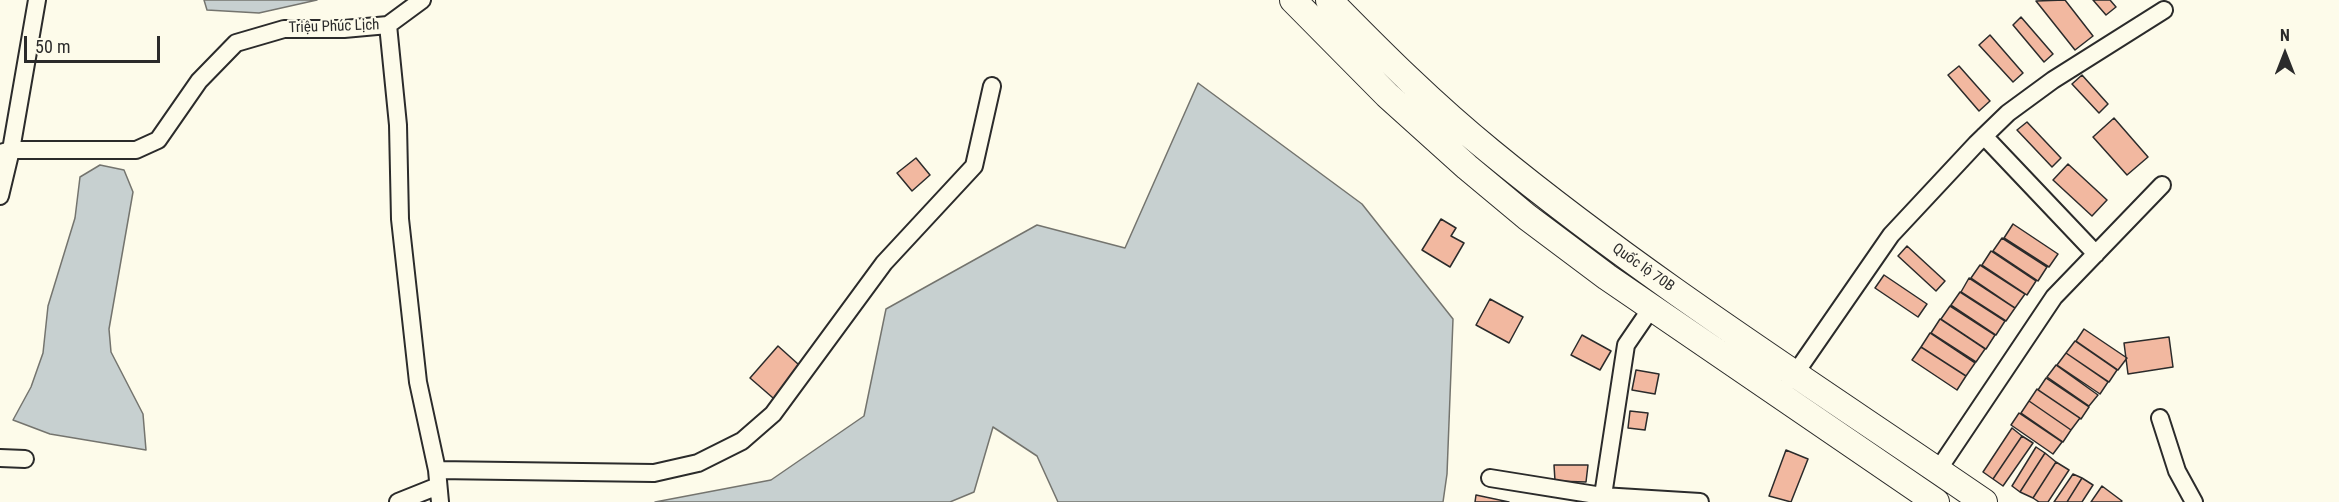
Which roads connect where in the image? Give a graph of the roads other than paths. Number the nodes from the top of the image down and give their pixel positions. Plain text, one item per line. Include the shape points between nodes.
1 (38, 0) edge
2 (422, 0) edge
3 (1293, 0) edge
4 (1329, 0) edge
5 (2164, 10) dead end
6 (388, 25) junction
7 (992, 86) dead end
8 (1984, 136) junction
9 (5, 151) edge
10 (2162, 185) dead end
11 (0, 196) edge
12 (2096, 254) junction
13 (1652, 307) junction
14 (1803, 378) junction
15 (1787, 400) junction
16 (2160, 418) dead end
17 (0, 458) edge
18 (26, 459) dead end
19 (1938, 470) junction
20 (1490, 478) dead end
21 (438, 486) edge
22 (1602, 499) edge
23 (398, 502) edge
24 (1700, 502) edge
25 (1936, 502) edge
26 (1984, 502) edge
27 (2194, 502) edge

1 - 9 street
2 - 6 street, Triệu Phúc Lịch
3 - 13 main road, Quốc lộ 70B via 1387,95 1467,167 1527,217
4 - 14 main road, Quốc lộ 70B via 1402,74 1489,151 1621,253
5 - 8 street via 2053,80
6 - 9 street, Triệu Phúc Lịch via 284,29 236,43 200,81 158,140 136,150
6 - 21 street via 398,125 401,231 418,381
7 - 21 street via 974,166 884,263 773,414 742,441 698,464 654,472
8 - 12 street
8 - 14 street via 1891,236
9 - 11 street
10 - 12 street
12 - 19 street via 2054,297
13 - 15 main road, Quốc lộ 70B
13 - 22 street via 1626,345
14 - 15 main road
14 - 19 main road, Quốc lộ 70B
15 - 25 main road, Quốc lộ 70B
16 - 27 street via 2177,471
17 - 18 street
19 - 26 main road, Quốc lộ 70B
20 - 22 street
21 - 23 street
22 - 24 street

